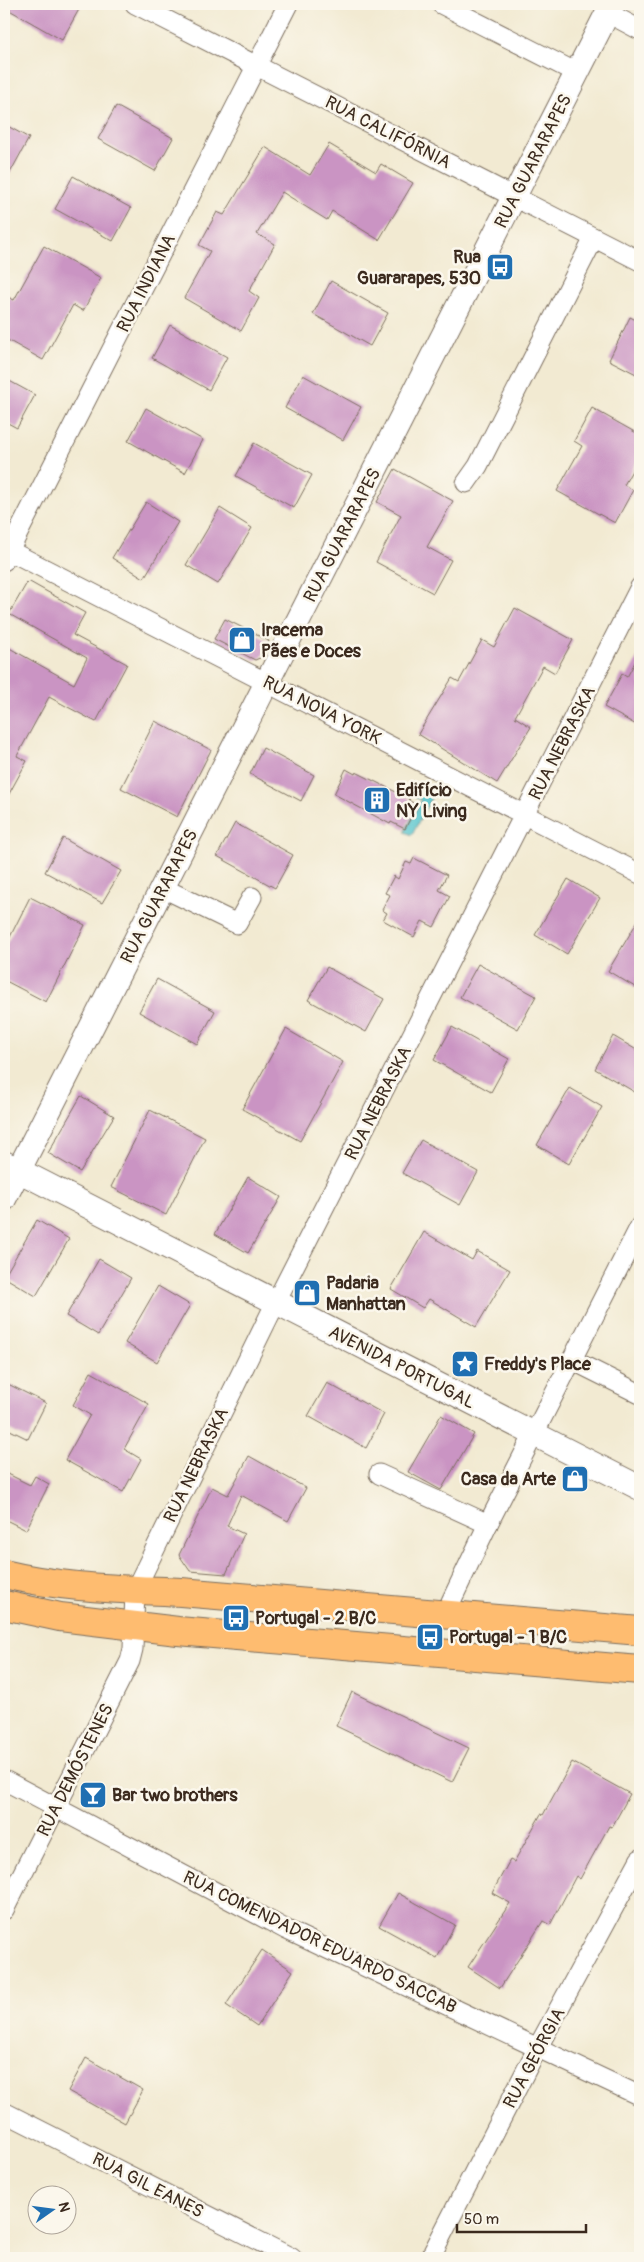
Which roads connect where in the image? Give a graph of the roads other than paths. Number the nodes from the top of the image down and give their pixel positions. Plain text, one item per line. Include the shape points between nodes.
1 (135, 4) edge
2 (288, 4) edge
3 (442, 4) edge
4 (610, 8) edge
5 (640, 30) edge
6 (257, 66) junction
7 (577, 73) junction
8 (515, 197) junction
9 (594, 238) junction
10 (639, 256) edge
11 (466, 484) dead end
12 (6, 554) edge
13 (640, 587) edge
14 (267, 681) junction
15 (525, 815) junction
16 (640, 874) edge
17 (163, 888) junction
18 (252, 897) dead end
19 (11, 1166) edge
20 (4, 1199) edge
21 (640, 1226) edge
22 (276, 1302) junction
23 (572, 1360) junction
24 (640, 1394) edge
25 (534, 1434) junction
26 (379, 1474) dead end
27 (640, 1488) edge
28 (488, 1524) junction
29 (4, 1574) edge
30 (135, 1590) junction
31 (4, 1605) edge
32 (445, 1614) junction
33 (134, 1625) junction
34 (640, 1632) edge
35 (640, 1670) edge
36 (4, 1780) edge
37 (56, 1807) junction
38 (640, 1859) edge
39 (4, 1910) edge
40 (538, 2048) junction
41 (640, 2096) edge
42 (4, 2112) edge
43 (292, 2258) edge
44 (430, 2258) edge

1 - 6 street, RUA CALIFÓRNIA
2 - 6 street, RUA INDIANA
3 - 7 street
4 - 5 street
4 - 7 street, RUA GUARARAPES
6 - 8 street, RUA CALIFÓRNIA
6 - 12 street, RUA INDIANA
7 - 8 street, RUA GUARARAPES
8 - 9 street, RUA CALIFÓRNIA
8 - 14 street, RUA GUARARAPES
9 - 10 street, RUA CALIFÓRNIA
9 - 11 street
12 - 14 street, RUA NOVA YORK
13 - 15 street, RUA NEBRASKA
14 - 15 street, RUA NOVA YORK
14 - 17 street, RUA GUARARAPES
15 - 16 street, RUA NOVA YORK
15 - 22 street, RUA NEBRASKA
17 - 18 street via 237,924
17 - 19 street, RUA GUARARAPES
19 - 20 street, RUA GUARARAPES
19 - 22 street, AVENIDA PORTUGAL
21 - 23 street
22 - 25 street, AVENIDA PORTUGAL
22 - 30 street, RUA NEBRASKA
23 - 24 street
23 - 25 street
25 - 27 street, AVENIDA PORTUGAL
25 - 28 street
26 - 28 street
28 - 32 street
29 - 30 main road via 24,1579
30 - 32 main road
30 - 33 street, RUA NEBRASKA
31 - 33 main road
32 - 34 main road
33 - 35 main road
33 - 37 street, RUA DEMÓSTENES via 130,1660
36 - 37 street, RUA COMENDADOR EDUARDO SACCAB
37 - 39 street, RUA DEMÓSTENES
37 - 40 street, RUA COMENDADOR EDUARDO SACCAB via 287,1930
38 - 40 street, RUA GEÓRGIA
40 - 41 street, RUA COMENDADOR EDUARDO SACCAB
40 - 44 street, RUA GEÓRGIA
42 - 43 street, RUA GIL EANES

